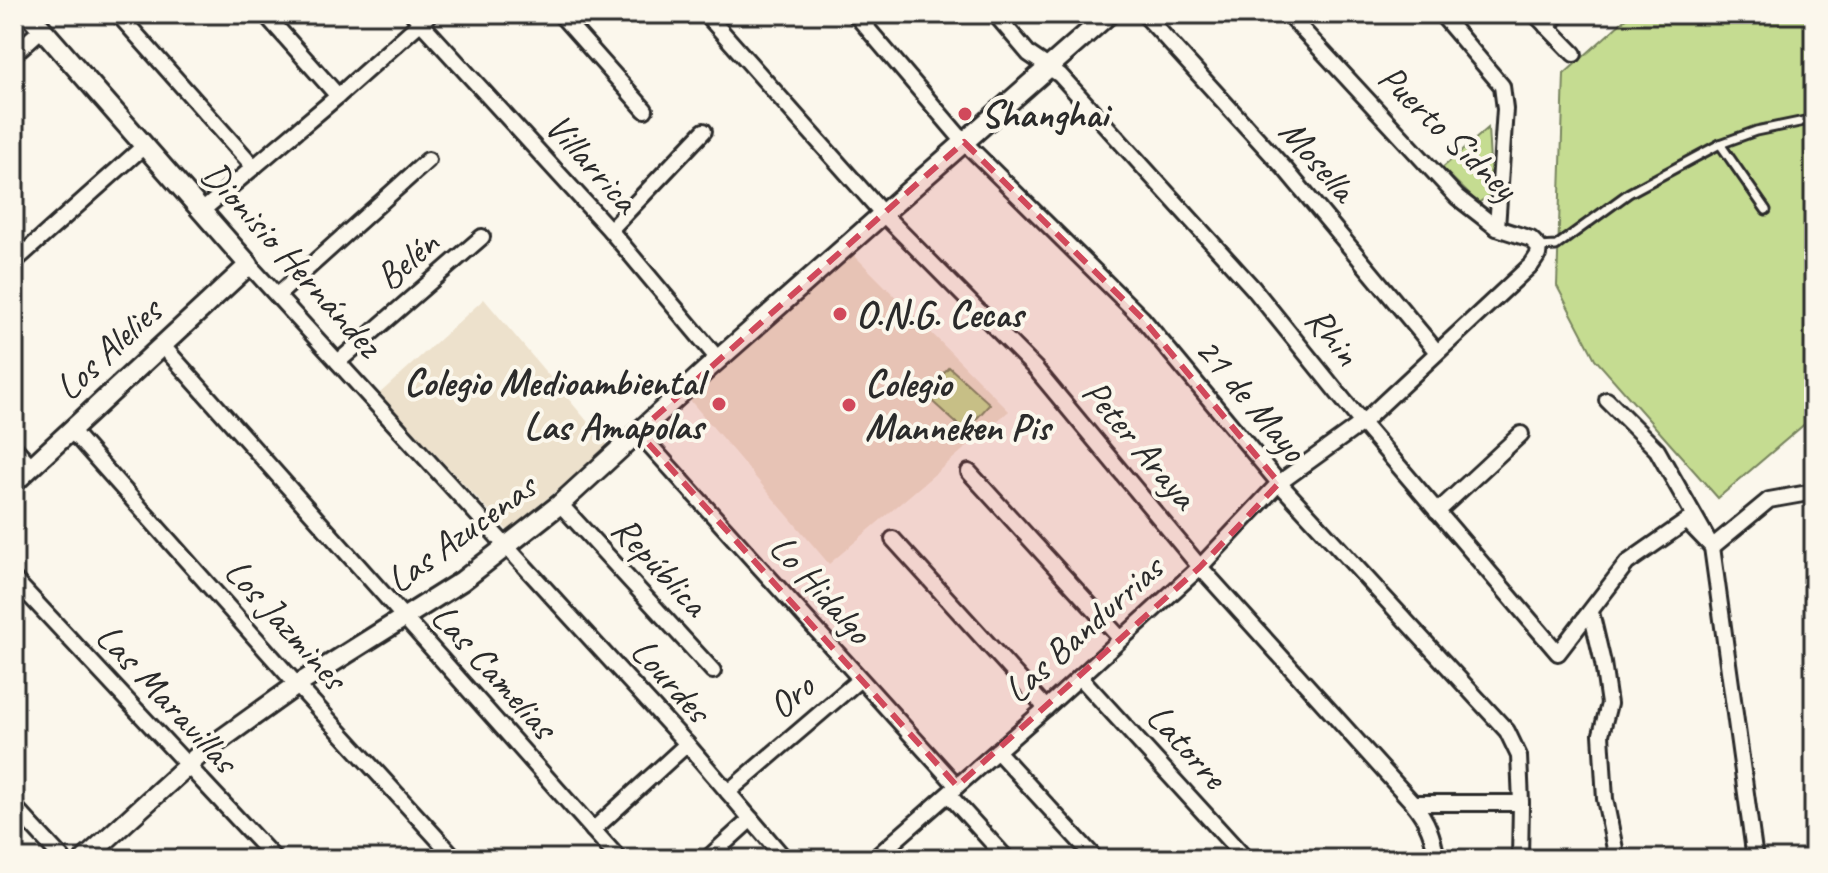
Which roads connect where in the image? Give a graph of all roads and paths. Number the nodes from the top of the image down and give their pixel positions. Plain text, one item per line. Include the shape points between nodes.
1 (29, 14) edge
2 (118, 14) edge
3 (265, 14) edge
4 (560, 14) edge
5 (706, 14) edge
6 (855, 14) edge
7 (995, 14) edge
8 (1109, 14) edge
9 (1144, 14) edge
10 (1288, 14) edge
11 (1441, 14) edge
12 (1535, 14) edge
13 (1559, 14) edge
14 (421, 17) edge
15 (1546, 26) junction
16 (42, 29) junction
17 (14, 54) edge
18 (1574, 54) dead end
19 (1049, 66) junction
20 (338, 96) junction
21 (645, 110) dead end
22 (1814, 119) edge
23 (704, 131) dead end
24 (964, 142) junction
25 (1720, 144) junction
26 (144, 146) junction
27 (428, 160) dead end
28 (254, 167) junction
29 (203, 210) junction
30 (1766, 210) dead end
31 (884, 215) junction
32 (1497, 228) junction
33 (610, 230) junction
34 (482, 237) dead end
35 (1539, 247) junction
36 (14, 262) edge
37 (249, 265) junction
38 (278, 295) junction
39 (162, 345) junction
40 (1437, 352) junction
41 (718, 359) junction
42 (338, 362) junction
43 (1607, 400) dead end
44 (1362, 423) junction
45 (71, 430) junction
46 (638, 432) junction
47 (1521, 434) dead end
48 (14, 447) edge
49 (32, 467) junction
50 (969, 472) dead end
51 (14, 483) edge
52 (1279, 483) junction
53 (1814, 492) edge
54 (560, 504) junction
55 (1437, 512) junction
56 (893, 539) dead end
57 (1712, 547) junction
58 (507, 548) junction
59 (1200, 567) junction
60 (14, 579) edge
61 (1591, 612) junction
62 (404, 618) junction
63 (1120, 638) junction
64 (713, 671) dead end
65 (1080, 677) junction
66 (859, 680) junction
67 (297, 685) junction
68 (1046, 708) junction
69 (687, 744) junction
70 (997, 751) junction
71 (187, 766) junction
72 (953, 790) junction
73 (728, 792) junction
74 (1413, 803) junction
75 (1521, 803) junction
76 (14, 806) edge
77 (751, 819) junction
78 (593, 830) junction
79 (1003, 854) edge
80 (63, 859) edge
81 (85, 859) edge
82 (275, 859) edge
83 (456, 859) edge
84 (619, 859) edge
85 (707, 859) edge
86 (785, 859) edge
87 (874, 859) edge
88 (986, 859) edge
89 (1096, 859) edge
90 (1246, 859) edge
91 (1437, 859) edge
92 (1520, 859) edge
93 (1617, 859) edge
94 (1755, 859) edge

1 - 16 street, Dionisio Hernández
2 - 28 street
3 - 20 street
4 - 21 street
5 - 31 street, Peter Araya
6 - 24 street, 21 de Mayo
7 - 19 street, Rhin via 1029,54
8 - 19 street, Las Azucenas
9 - 40 street, Mosella via 1285,169
10 - 32 street, Puerto Sidney via 1457,197
11 - 32 street via 1502,86
12 - 15 street
13 - 15 street
14 - 20 street
14 - 33 street, Villarrica
15 - 18 street
16 - 17 street
16 - 26 street, Dionisio Hernández
19 - 24 street, Las Azucenas
19 - 44 street, Rhin via 1253,288
20 - 28 street
22 - 25 lane
23 - 33 street
24 - 31 street, Las Azucenas
24 - 52 street, 21 de Mayo via 1142,318
25 - 30 lane
25 - 35 lane via 1629,193 1556,246
26 - 29 street, Dionisio Hernández
26 - 36 street
27 - 38 street
28 - 29 street
29 - 37 street, Dionisio Hernández
31 - 41 street, Las Azucenas
31 - 59 street, Peter Araya via 1035,368
32 - 35 street, Puerto Sidney
33 - 41 street, Villarrica
34 - 42 street, Belén
35 - 40 street, Las Bandurrias via 1532,264
37 - 38 street, Dionisio Hernández
37 - 39 street, Los Alelies
38 - 42 street, Dionisio Hernández
39 - 45 street, Los Alelies
39 - 62 street, Las Camelias
40 - 44 street, Las Bandurrias
41 - 46 street, Las Azucenas
42 - 58 street, Dionisio Hernández
43 - 57 street via 1657,450
44 - 52 street, Las Bandurrias
44 - 55 street, Rhin
45 - 49 street, Los Alelies
45 - 67 street, Los Jazmines
46 - 54 street, Las Azucenas
46 - 66 street, Lo Hidalgo
47 - 55 street
48 - 49 street
49 - 51 street, Los Alelies
50 - 63 street
52 - 59 street, Las Bandurrias
52 - 75 street, 21 de Mayo via 1507,731 1519,756
53 - 57 street via 1769,500
54 - 58 street, Las Azucenas
54 - 64 street, República
55 - 61 street, Rhin via 1558,653
56 - 68 street
57 - 61 street via 1687,521 1627,563
57 - 94 street
58 - 62 street, Las Azucenas
58 - 69 street, Lourdes
59 - 63 street, Las Bandurrias
59 - 74 street, Peter Araya
60 - 71 street, Las Maravillas
61 - 93 street via 1609,704 1601,734 1605,799
62 - 67 street, Las Azucenas
62 - 78 street, Las Camelias
63 - 65 street, Las Bandurrias
65 - 68 street, Las Bandurrias
65 - 90 street, Latorre
66 - 72 street, Lo Hidalgo
66 - 73 street, Oro
67 - 71 street, Las Azucenas
67 - 83 street, Los Jazmines
68 - 70 street, Las Bandurrias
69 - 73 street, Lourdes
69 - 78 street
70 - 72 street, Las Bandurrias
70 - 89 street
71 - 81 street, Las Azucenas
71 - 82 street, Las Maravillas
72 - 79 street, Lo Hidalgo
72 - 87 street, Las Bandurrias
73 - 77 street, Lourdes
74 - 75 street
74 - 91 street, Peter Araya via 1431,831
75 - 92 street, 21 de Mayo
76 - 80 street
77 - 85 street
77 - 86 street, Lourdes
78 - 84 street, Las Camelias
79 - 88 street

